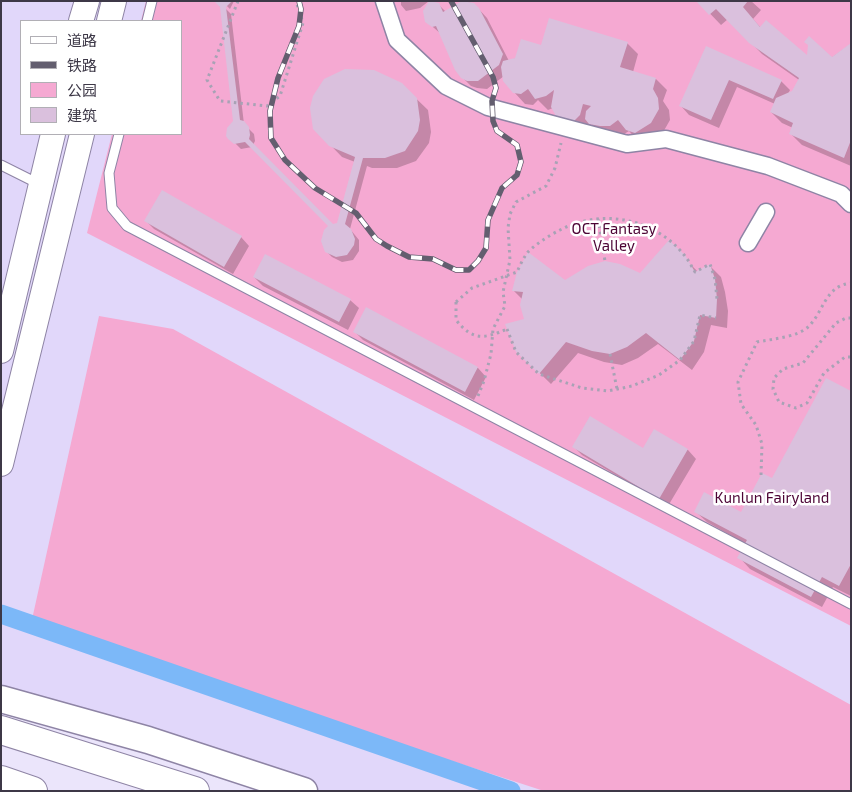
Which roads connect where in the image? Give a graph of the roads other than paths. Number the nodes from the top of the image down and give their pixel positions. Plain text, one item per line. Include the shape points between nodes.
1 (87, 1) edge
2 (114, 1) edge
3 (152, 1) edge
4 (384, 1) edge
5 (82, 20) edge
6 (109, 20) edge
7 (147, 20) edge
8 (53, 135) edge
9 (82, 135) edge
10 (119, 135) edge
11 (1, 165) edge
12 (40, 184) junction
13 (851, 204) edge
14 (766, 212) dead end
15 (748, 243) dead end
16 (1, 351) edge
17 (1, 464) edge
18 (851, 604) edge
19 (1, 699) edge
20 (1, 730) edge
21 (1, 780) edge
22 (33, 791) edge
23 (194, 791) edge
24 (304, 791) edge

1 - 5 street
2 - 6 street
3 - 7 lane
4 - 13 street via 397,40 446,86 488,107 627,144 666,139 758,163 841,194
8 - 12 street
9 - 17 street
10 - 18 lane via 109,173 112,208 127,226
11 - 12 lane
12 - 16 street
14 - 15 street
19 - 24 main road via 148,740
20 - 23 highway
21 - 22 highway

